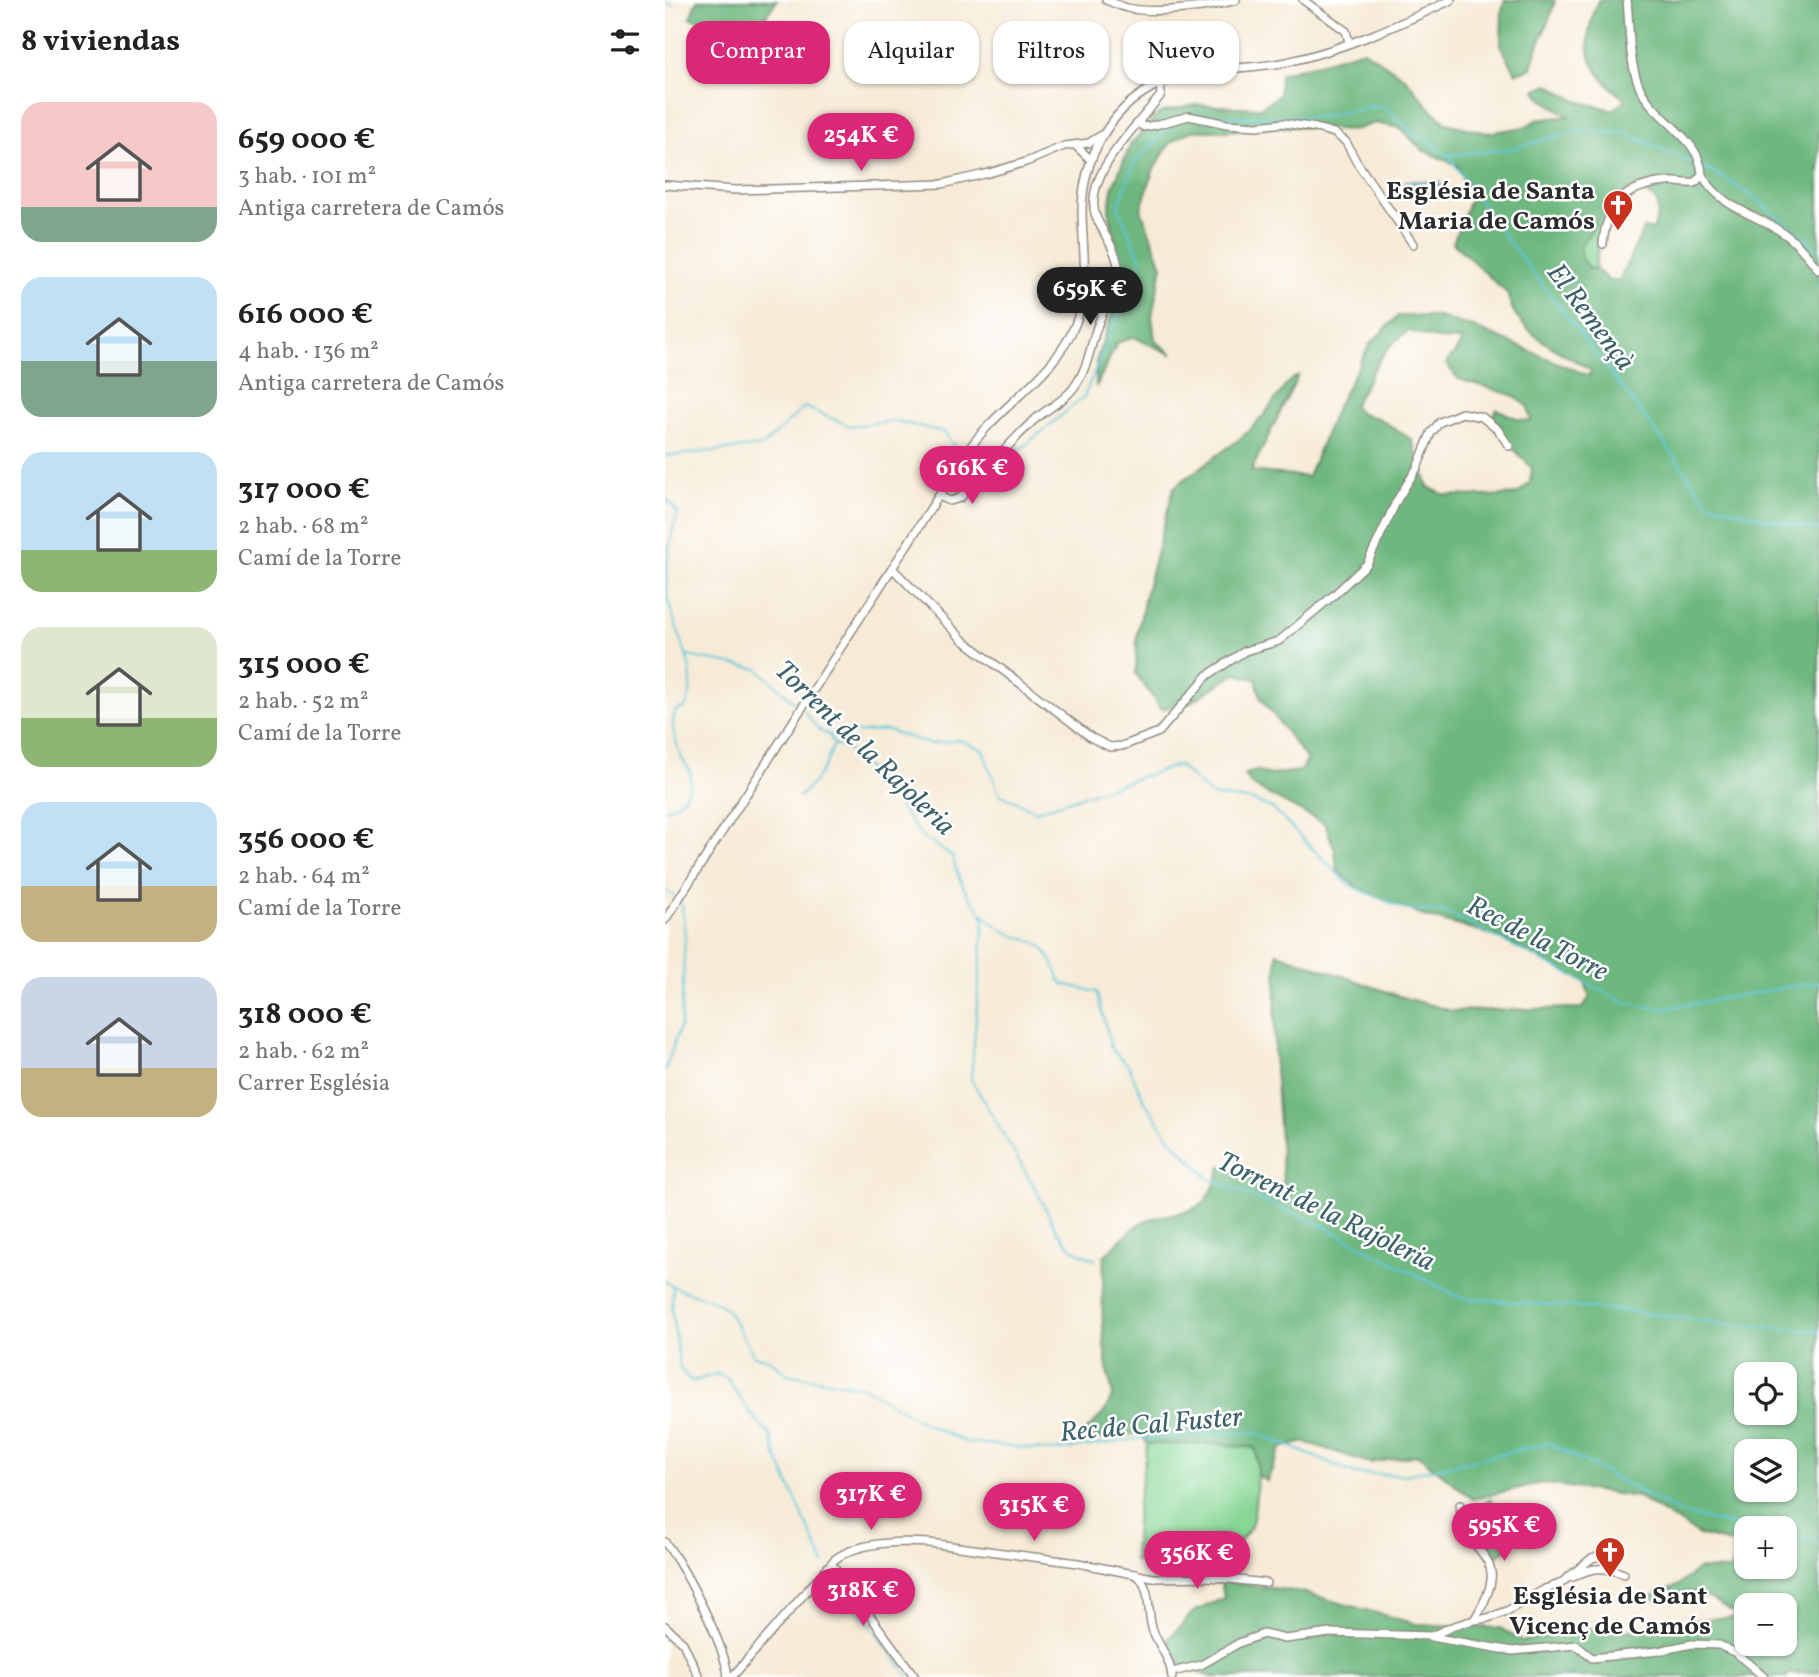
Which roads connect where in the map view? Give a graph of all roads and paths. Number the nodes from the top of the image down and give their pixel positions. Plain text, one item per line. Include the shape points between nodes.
1 (1106, 0) edge
2 (1236, 0) edge
3 (1303, 0) edge
4 (1451, 0) edge
5 (1627, 0) edge
6 (1349, 42) junction
7 (1239, 67) edge
8 (1160, 84) joint
9 (1146, 91) junction
10 (1153, 105) junction
11 (1138, 123) junction
12 (1103, 135) junction
13 (1085, 144) junction
14 (1076, 146) junction
15 (1092, 156) junction
16 (1702, 175) junction
17 (665, 185) edge
18 (1413, 244) dead end
19 (1603, 244) dead end
20 (1819, 270) edge
21 (1509, 446) dead end
22 (939, 496) junction
23 (892, 568) junction
24 (665, 920) edge
25 (1460, 1505) dead end
26 (665, 1542) edge
27 (1607, 1554) dead end
28 (832, 1563) junction
29 (1133, 1573) junction
30 (1624, 1574) dead end
31 (1266, 1583) dead end
32 (1560, 1584) junction
33 (1474, 1620) junction
34 (665, 1626) edge
35 (1431, 1636) junction
36 (729, 1674) edge
37 (1172, 1675) edge
38 (699, 1677) edge
39 (915, 1677) edge
40 (1764, 1677) edge

1 - 2 street via 1128,8 1165,9
3 - 6 street via 1346,31
4 - 6 street
5 - 16 street via 1637,80 1644,95 1692,147 1701,161
6 - 7 street via 1285,62
8 - 9 street
8 - 10 street via 1161,95
9 - 10 street
9 - 12 street via 1116,116
10 - 11 street
11 - 18 street via 1144,127 1189,116 1227,124 1284,123 1334,133 1346,142
11 - 22 street via 1096,186 1094,214 1114,250 1118,280 1098,321 1086,366 1074,388 1036,418 960,498 950,501
12 - 13 street
12 - 15 street
13 - 14 street
13 - 15 street
14 - 15 street
14 - 17 street via 942,184 736,190
15 - 22 street via 1082,208 1085,286 1076,324 1053,362 993,418
16 - 19 street via 1695,183 1666,182 1638,190 1613,205
16 - 20 street via 1727,203 1790,238
21 - 23 street via 1482,417 1462,413 1440,422 1367,564 1279,640 1245,651 1208,676 1159,732 1122,746 1110,747 1093,738 963,640
22 - 23 street
23 - 24 street
25 - 33 street via 1465,1531 1489,1560 1493,1576
26 - 36 street via 687,1575
27 - 32 street via 1592,1558
28 - 29 street via 851,1550 912,1542
28 - 36 street via 742,1667
28 - 39 street
29 - 31 street
29 - 37 street via 1149,1595 1152,1629
30 - 32 street via 1605,1567
32 - 33 street via 1507,1611
33 - 35 street
34 - 38 street via 683,1643
35 - 37 street via 1330,1633 1285,1639 1263,1634
35 - 40 street via 1513,1651 1576,1645 1592,1658 1692,1644 1719,1645

